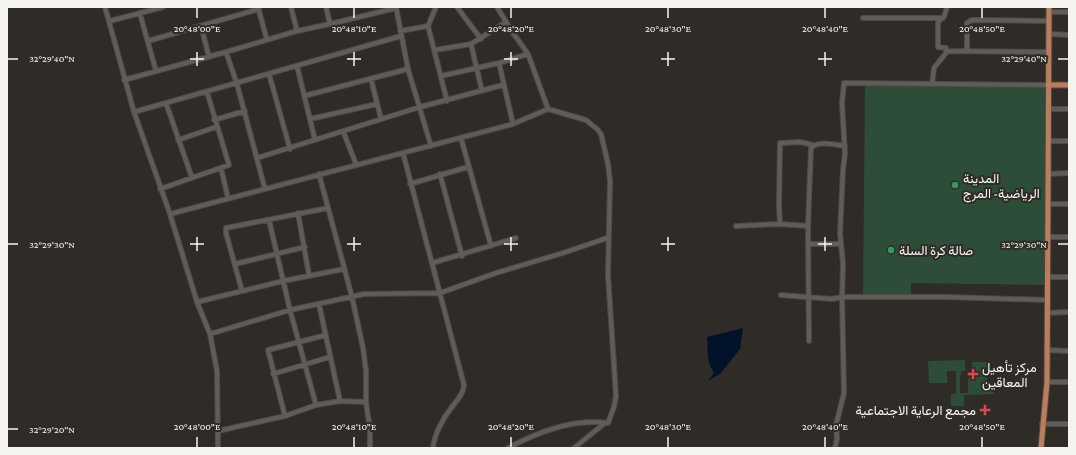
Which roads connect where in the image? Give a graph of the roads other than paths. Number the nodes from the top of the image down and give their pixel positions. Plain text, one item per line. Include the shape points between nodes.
1 (105, 7) edge
2 (163, 7) edge
3 (291, 7) edge
4 (328, 7) edge
5 (436, 7) edge
6 (456, 7) edge
7 (497, 7) edge
8 (947, 7) edge
9 (258, 8) edge
10 (396, 8) edge
11 (1049, 9) edge
12 (1069, 12) edge
13 (140, 14) junction
14 (863, 18) dead end
15 (941, 18) junction
16 (110, 21) junction
17 (1049, 21) junction
18 (506, 22) junction
19 (330, 24) junction
20 (201, 26) junction
21 (428, 26) junction
22 (297, 31) junction
23 (400, 31) junction
24 (1049, 34) junction
25 (1069, 35) edge
26 (401, 36) junction
27 (481, 39) junction
28 (267, 40) junction
29 (148, 41) junction
30 (471, 44) junction
31 (435, 50) junction
32 (946, 51) junction
33 (967, 51) junction
34 (226, 52) junction
35 (1050, 52) junction
36 (528, 54) junction
37 (209, 57) junction
38 (499, 63) junction
39 (297, 66) junction
40 (477, 68) junction
41 (408, 69) junction
42 (156, 71) junction
43 (269, 74) junction
44 (441, 76) junction
45 (371, 79) junction
46 (124, 80) junction
47 (237, 84) junction
48 (932, 84) junction
49 (503, 85) junction
50 (1048, 85) junction
51 (1069, 85) edge
52 (482, 91) junction
53 (207, 92) junction
54 (304, 96) junction
55 (447, 101) junction
56 (166, 103) junction
57 (377, 104) junction
58 (420, 107) junction
59 (548, 109) junction
60 (1048, 109) junction
61 (1069, 109) edge
62 (245, 111) junction
63 (134, 112) junction
64 (310, 119) junction
65 (381, 119) junction
66 (214, 120) junction
67 (513, 124) junction
68 (216, 127) junction
69 (343, 131) junction
70 (461, 138) junction
71 (178, 140) junction
72 (314, 140) junction
73 (1048, 141) junction
74 (1069, 141) edge
75 (813, 145) junction
76 (431, 146) junction
77 (845, 146) junction
78 (290, 149) junction
79 (403, 153) junction
80 (257, 158) junction
81 (356, 164) junction
82 (468, 166) junction
83 (221, 168) junction
84 (1069, 173) edge
85 (319, 174) junction
86 (440, 174) junction
87 (1048, 174) junction
88 (192, 178) junction
89 (410, 184) junction
90 (160, 189) junction
91 (265, 189) junction
92 (228, 198) junction
93 (1048, 204) junction
94 (1069, 204) edge
95 (328, 208) junction
96 (298, 213) junction
97 (170, 214) junction
98 (270, 220) junction
99 (780, 224) junction
100 (736, 226) dead end
101 (808, 226) junction
102 (1047, 237) junction
103 (1069, 237) edge
104 (516, 238) dead end
105 (607, 238) junction
106 (809, 244) junction
107 (841, 244) junction
108 (491, 246) junction
109 (305, 247) junction
110 (276, 253) junction
111 (462, 256) junction
112 (432, 263) junction
113 (235, 264) junction
114 (344, 269) junction
115 (309, 275) junction
116 (1047, 277) junction
117 (1069, 277) edge
118 (283, 281) junction
119 (242, 291) junction
120 (440, 293) junction
121 (781, 295) dead end
122 (352, 297) junction
123 (808, 297) junction
124 (842, 297) junction
125 (1047, 300) junction
126 (197, 302) junction
127 (319, 304) junction
128 (290, 310) junction
129 (1069, 312) edge
130 (1047, 313) junction
131 (210, 334) junction
132 (326, 335) junction
133 (809, 341) dead end
134 (298, 342) junction
135 (1046, 350) junction
136 (1069, 351) edge
137 (330, 357) junction
138 (305, 365) junction
139 (273, 374) junction
140 (1047, 382) junction
141 (1069, 382) edge
142 (340, 401) junction
143 (366, 402) junction
144 (316, 406) junction
145 (285, 416) junction
146 (605, 423) junction
147 (1042, 424) junction
148 (1069, 424) edge
149 (218, 431) junction
150 (218, 448) edge
151 (370, 448) edge
152 (433, 448) edge
153 (508, 448) edge
154 (574, 448) edge
155 (835, 448) edge
156 (1041, 448) edge

1 - 16 street
2 - 13 street
3 - 22 street
4 - 19 street
5 - 21 street
6 - 27 street
7 - 18 street
8 - 15 street
9 - 20 street
9 - 28 street
10 - 19 street
10 - 23 street
11 - 12 street
11 - 17 main road
13 - 16 street
13 - 29 street
14 - 15 street
15 - 32 street via 938,22 938,47 946,48
16 - 46 street
17 - 24 main road
17 - 33 street via 972,20 967,23
18 - 27 street
18 - 36 street
19 - 22 street
20 - 29 street
20 - 37 street
21 - 23 street
21 - 31 street
22 - 28 street
23 - 26 street
24 - 25 street
24 - 35 main road
26 - 39 street
26 - 41 street
27 - 30 street
28 - 34 street
29 - 42 street
30 - 31 street
30 - 40 street
31 - 44 street
32 - 33 street
32 - 48 street via 943,59 934,68
33 - 35 street
34 - 37 street
34 - 47 street
35 - 50 main road
36 - 38 street
36 - 59 street
37 - 42 street
38 - 40 street
38 - 49 street
39 - 43 street
39 - 54 street
40 - 44 street
40 - 52 street
41 - 45 street
41 - 58 street
42 - 46 street
43 - 47 street
43 - 78 street
44 - 55 street
45 - 54 street
45 - 57 street
46 - 63 street
47 - 53 street
47 - 62 street
48 - 50 street
48 - 77 street via 844,83 842,103
49 - 52 street
49 - 67 street
50 - 51 main road
50 - 60 main road
52 - 55 street
53 - 56 street
53 - 66 street
54 - 64 street
55 - 58 street
56 - 63 street
56 - 71 street
57 - 64 street
57 - 65 street
58 - 65 street
58 - 76 street
59 - 67 street
59 - 105 street via 586,120 597,128 600,134 609,176
60 - 61 street
60 - 73 main road
62 - 66 street
62 - 80 street
63 - 90 street
64 - 72 street
65 - 69 street
66 - 68 street
67 - 70 street
68 - 71 street
68 - 83 street via 229,164
69 - 72 street
69 - 81 street
70 - 76 street
70 - 82 street
71 - 88 street
72 - 78 street
73 - 74 street
73 - 87 main road
75 - 77 street
75 - 99 street via 800,142 780,143
75 - 101 street via 810,151
76 - 79 street
77 - 107 street
78 - 80 street
79 - 81 street
79 - 89 street
80 - 91 street
81 - 85 street
82 - 86 street
82 - 108 street
83 - 88 street
83 - 92 street
84 - 87 street
85 - 91 street
85 - 95 street
86 - 89 street
86 - 111 street
87 - 93 main road
88 - 90 street
89 - 112 street
90 - 97 street
91 - 92 street
92 - 97 street
93 - 94 street
93 - 102 main road
95 - 96 street
95 - 114 street
96 - 98 street
96 - 109 street
97 - 126 street
98 - 110 street
98 - 113 street via 226,229
99 - 100 street
99 - 101 street
101 - 106 street
102 - 103 street
102 - 116 main road
104 - 108 street
105 - 120 street via 496,272
105 - 146 street via 616,400 608,423
106 - 107 street
106 - 123 street
107 - 124 street
108 - 111 street
109 - 110 street
109 - 115 street
110 - 113 street
110 - 118 street
111 - 112 street
112 - 120 street
113 - 119 street
114 - 115 street
114 - 122 street
115 - 118 street
116 - 117 street
116 - 125 main road
118 - 119 street
118 - 128 street
119 - 126 street
120 - 122 street via 382,292
120 - 152 street via 464,385 461,396 434,439
121 - 123 street
122 - 127 street
122 - 143 street via 365,359
123 - 124 street
123 - 133 street
124 - 125 street
124 - 155 street via 844,393 836,425
125 - 130 main road
126 - 131 street
127 - 128 street
127 - 132 street
128 - 131 street
128 - 134 street
129 - 130 street
130 - 135 main road
131 - 149 street via 217,371
132 - 134 street
132 - 137 street
134 - 138 street
134 - 139 street via 269,349
135 - 136 street
135 - 140 main road
137 - 138 street
137 - 142 street
138 - 139 street
138 - 144 street
139 - 145 street
140 - 141 street
140 - 147 main road
142 - 143 street
142 - 144 street
143 - 151 street via 370,424
144 - 145 street
145 - 149 street
146 - 153 street via 588,421 553,429
146 - 154 street
147 - 148 street
147 - 156 main road
149 - 150 street

